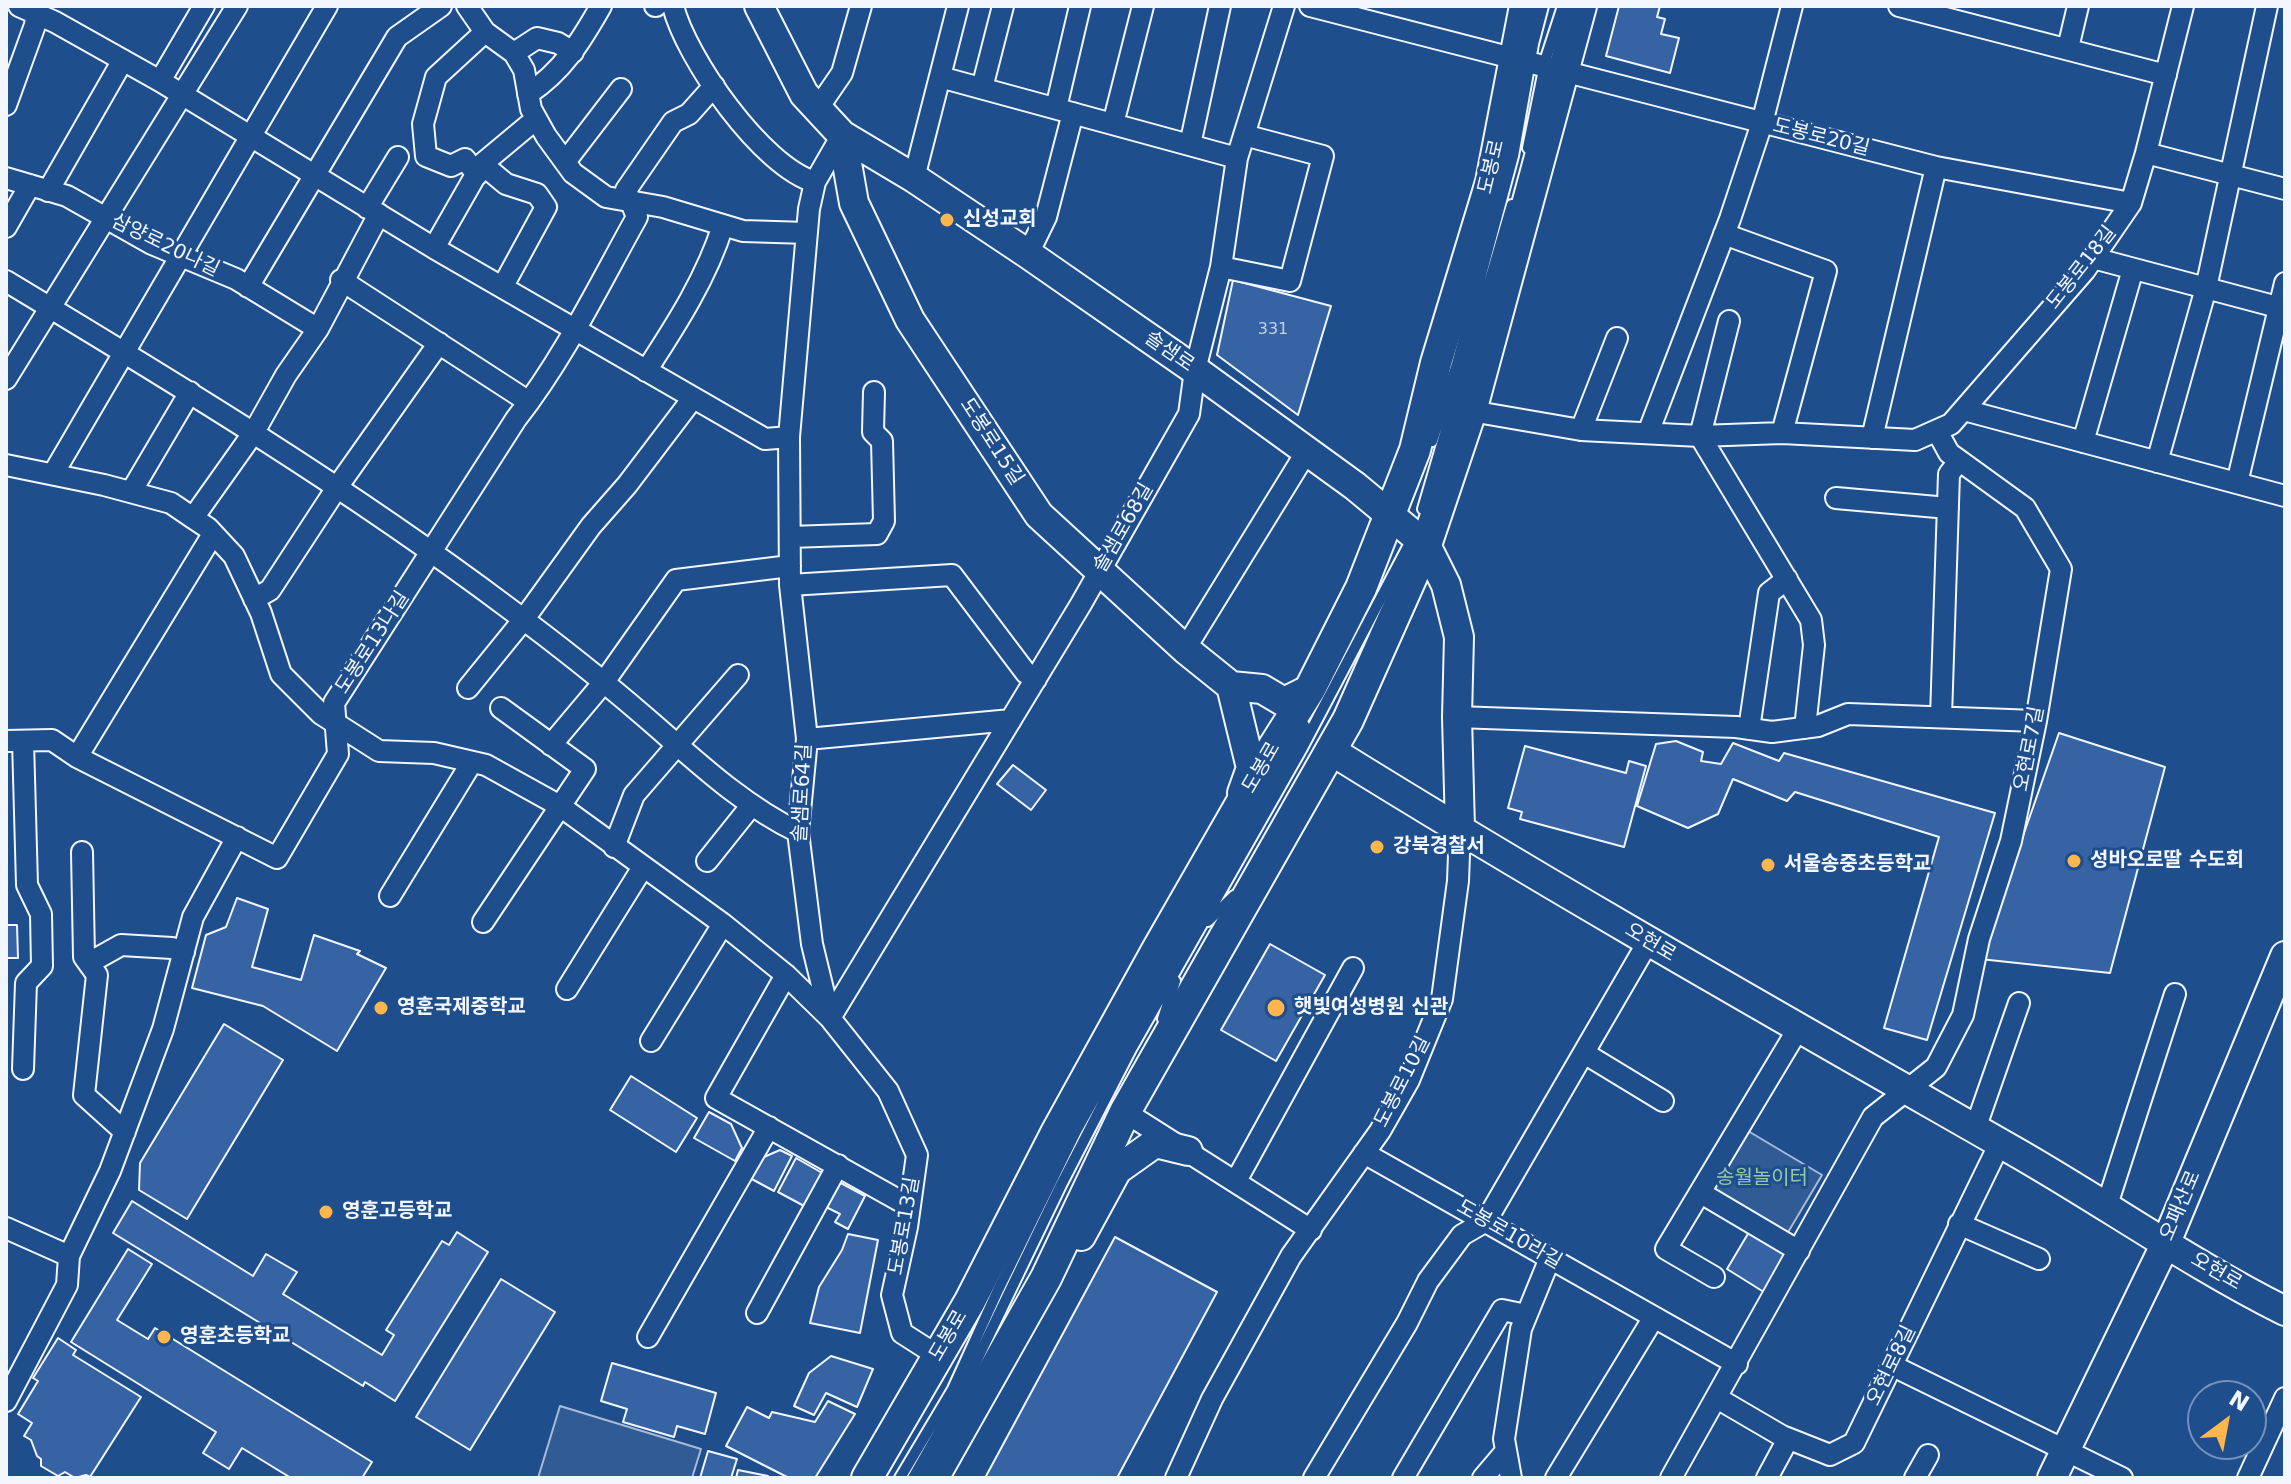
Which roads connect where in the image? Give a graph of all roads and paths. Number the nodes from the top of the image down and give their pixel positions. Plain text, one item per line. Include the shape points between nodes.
1 (204, 6) edge
2 (237, 6) edge
3 (327, 6) edge
4 (441, 6) edge
5 (467, 6) edge
6 (601, 6) edge
7 (673, 6) edge
8 (759, 6) edge
9 (861, 6) edge
10 (958, 6) edge
11 (1003, 6) edge
12 (1080, 6) edge
13 (1143, 6) edge
14 (1220, 6) edge
15 (1284, 6) edge
16 (1310, 6) edge
17 (1525, 6) edge
18 (1543, 6) edge
19 (1563, 6) edge
20 (1581, 6) edge
21 (1792, 6) edge
22 (1899, 6) edge
23 (1985, 6) edge
24 (2078, 6) edge
25 (2183, 6) edge
26 (2267, 6) edge
27 (31, 8) edge
28 (1361, 12) edge
29 (1980, 27) junction
30 (485, 32) junction
31 (2068, 48) junction
32 (573, 52) junction
33 (514, 53) junction
34 (123, 60) junction
35 (1538, 64) junction
36 (2166, 75) junction
37 (940, 77) junction
38 (160, 81) junction
39 (714, 86) junction
40 (982, 88) junction
41 (621, 89) dead end
42 (528, 94) junction
43 (182, 95) junction
44 (6, 105) edge
45 (818, 108) junction
46 (1064, 111) junction
47 (536, 119) junction
48 (1762, 123) junction
49 (1113, 124) junction
50 (842, 135) junction
51 (1244, 135) junction
52 (251, 137) junction
53 (1190, 145) junction
54 (2146, 153) junction
55 (398, 157) dead end
56 (1237, 158) junction
57 (1525, 158) dead end
58 (565, 162) junction
59 (1936, 167) junction
60 (479, 170) junction
61 (2229, 174) junction
62 (316, 176) junction
63 (6, 178) edge
64 (914, 178) junction
65 (815, 182) junction
66 (39, 188) junction
67 (1517, 188) dead end
68 (2285, 189) edge
69 (630, 202) junction
70 (2131, 203) junction
71 (373, 211) junction
72 (106, 218) junction
73 (723, 225) junction
74 (6, 227) edge
75 (807, 233) junction
76 (1724, 234) junction
77 (434, 248) junction
78 (1028, 254) junction
79 (180, 256) junction
80 (2093, 258) junction
81 (1221, 267) junction
82 (2133, 269) junction
83 (341, 280) junction
84 (6, 281) edge
85 (2285, 283) edge
86 (503, 286) junction
87 (248, 287) junction
88 (2206, 288) junction
89 (51, 308) junction
90 (2282, 308) edge
91 (1729, 321) dead end
92 (575, 327) junction
93 (318, 329) junction
94 (1617, 338) dead end
95 (439, 343) junction
96 (125, 350) junction
97 (1195, 370) junction
98 (646, 371) junction
99 (6, 379) edge
100 (190, 392) junction
101 (874, 392) dead end
102 (693, 398) junction
103 (529, 402) junction
104 (1964, 410) junction
105 (1471, 411) junction
106 (1581, 430) junction
107 (1937, 431) junction
108 (254, 432) junction
109 (1648, 433) junction
110 (1782, 433) junction
111 (1700, 436) junction
112 (789, 437) junction
113 (1872, 438) junction
114 (2083, 442) junction
115 (1307, 451) junction
116 (1959, 461) junction
117 (2157, 462) junction
118 (6, 465) edge
119 (1422, 471) dead end
120 (53, 474) junction
121 (2237, 483) junction
122 (338, 486) junction
123 (131, 492) junction
124 (2285, 496) edge
125 (1836, 498) dead end
126 (1948, 508) junction
127 (193, 518) junction
128 (1405, 527) junction
129 (213, 534) junction
130 (790, 537) junction
131 (433, 551) junction
132 (1384, 566) dead end
133 (1100, 570) junction
134 (790, 575) junction
135 (1787, 579) junction
136 (254, 599) junction
137 (524, 619) junction
138 (1185, 649) junction
139 (738, 675) dead end
140 (1036, 679) junction
141 (604, 682) junction
142 (1231, 686) junction
143 (468, 688) dead end
144 (1310, 689) junction
145 (501, 708) dead end
146 (1292, 717) junction
147 (1457, 717) junction
148 (1941, 717) junction
149 (1011, 720) junction
150 (2036, 721) junction
151 (337, 724) junction
152 (1805, 728) junction
153 (1749, 729) junction
154 (807, 739) junction
155 (14, 741) edge
156 (551, 745) junction
157 (678, 745) junction
158 (1330, 750) junction
159 (77, 757) junction
160 (472, 762) junction
161 (1276, 779) junction
162 (560, 806) junction
163 (751, 806) junction
164 (1244, 815) junction
165 (1460, 828) junction
166 (798, 832) junction
167 (237, 837) junction
168 (614, 847) junction
169 (82, 852) dead end
170 (707, 861) dead end
171 (1265, 863) junction
172 (643, 867) junction
173 (390, 896) dead end
174 (483, 922) dead end
175 (723, 924) junction
176 (1201, 928) junction
177 (1648, 942) junction
178 (184, 952) junction
179 (2285, 956) edge
180 (1182, 961) junction
181 (89, 963) junction
182 (1353, 968) dead end
183 (786, 975) junction
184 (567, 989) dead end
185 (2175, 994) dead end
186 (2019, 1003) dead end
187 (830, 1018) junction
188 (1798, 1029) junction
189 (651, 1041) dead end
190 (1584, 1053) junction
191 (23, 1069) dead end
192 (1140, 1086) junction
193 (1905, 1091) junction
194 (1663, 1101) dead end
195 (1125, 1112) junction
196 (769, 1127) junction
197 (125, 1132) junction
198 (1987, 1136) junction
199 (1188, 1151) junction
200 (1364, 1153) junction
201 (838, 1165) junction
202 (1236, 1181) junction
203 (1701, 1193) junction
204 (909, 1206) junction
205 (2106, 1208) junction
206 (1486, 1221) junction
207 (1959, 1224) junction
208 (6, 1228) edge
209 (1311, 1230) junction
210 (2166, 1243) junction
211 (1799, 1251) junction
212 (69, 1256) junction
213 (1550, 1258) junction
214 (2039, 1259) dead end
215 (1714, 1277) dead end
216 (2285, 1311) edge
217 (757, 1313) dead end
218 (1526, 1315) junction
219 (1654, 1317) junction
220 (648, 1337) dead end
221 (938, 1356) junction
222 (1001, 1361) junction
223 (1737, 1364) junction
224 (1893, 1366) junction
225 (1717, 1398) junction
226 (2285, 1398) edge
227 (6, 1401) edge
228 (1788, 1439) junction
229 (2064, 1450) junction
230 (1506, 1451) junction
231 (1928, 1455) dead end
232 (867, 1478) edge
233 (900, 1478) edge
234 (913, 1478) edge
235 (933, 1478) edge
236 (1176, 1478) edge
237 (1314, 1478) edge
238 (1403, 1478) edge
239 (1483, 1478) edge
240 (1511, 1478) edge
241 (1556, 1478) edge
242 (1671, 1478) edge
243 (1767, 1478) edge
244 (1915, 1478) edge
245 (2052, 1478) edge
246 (2122, 1478) edge
247 (2248, 1478) edge

1 - 38 street
2 - 43 street
3 - 52 street
4 - 62 street via 397,37
5 - 30 street
6 - 32 street
7 - 39 street via 678,26
8 - 45 main road, 솔샘로 via 804,94
9 - 45 street via 842,73
10 - 37 street
11 - 40 street
12 - 46 street
13 - 49 street
14 - 53 street
15 - 51 street, 솔샘로68길
16 - 28 street, 도봉로20길
17 - 35 main road, 도봉로
18 - 35 lane
19 - 35 lane
20 - 35 main road, 도봉로
21 - 48 street
22 - 29 street
23 - 29 street
24 - 31 street
25 - 36 street, 도봉로18길
26 - 61 street
27 - 34 street
27 - 44 street via 24,60
28 - 35 street, 도봉로20길
29 - 31 street
30 - 33 street
30 - 60 street via 436,77 423,124 426,156 451,166 465,159
31 - 36 street
32 - 33 street via 537,38
32 - 42 street
33 - 42 street
34 - 38 street
34 - 66 street
35 - 48 street, 도봉로20길
35 - 57 lane
35 - 105 main road, 도봉로
35 - 119 lane via 1457,364
35 - 128 main road, 도봉로 via 1491,182 1436,363 1415,450
36 - 54 street, 도봉로18길
37 - 40 street
37 - 64 street
38 - 43 street
39 - 65 street via 766,150 798,177
39 - 69 street via 689,114 673,122 626,190
40 - 46 street
41 - 58 street
42 - 47 street
43 - 52 street
43 - 72 street
45 - 50 main road, 솔샘로
46 - 49 street
46 - 78 street via 1046,217
47 - 58 street
47 - 60 street
48 - 59 street, 도봉로20길
48 - 76 street
49 - 53 street
50 - 64 main road, 솔샘로
50 - 65 street, 솔샘로64길
50 - 133 main road, 도봉로15길 via 854,203 910,320 1039,515
51 - 56 street, 솔샘로68길
51 - 81 street via 1323,156 1290,281
52 - 62 street
52 - 79 street
53 - 56 street
54 - 61 street
54 - 70 street, 도봉로18길
55 - 71 street
56 - 81 street, 솔샘로68길
58 - 69 street via 606,197
59 - 70 street, 도봉로20길
59 - 113 street
60 - 77 street
60 - 86 street via 537,194 546,207
61 - 68 street
61 - 88 street
62 - 71 street
62 - 87 street
63 - 66 street, 삼양로20나길
64 - 78 main road, 솔샘로
65 - 75 street, 솔샘로64길
66 - 72 street, 삼양로20나길 via 67,196
66 - 74 street
67 - 128 lane
69 - 73 street
69 - 92 street, 도봉로13나길 via 637,217
70 - 80 street, 도봉로18길
71 - 77 street
71 - 83 street
72 - 79 street, 삼양로20나길
72 - 89 street
73 - 75 street via 743,231
73 - 98 street via 713,256
75 - 112 street, 솔샘로64길
76 - 109 street
76 - 110 street via 1826,271
77 - 86 street
78 - 97 main road, 솔샘로
79 - 87 street, 삼양로20나길
79 - 96 street
80 - 82 street
80 - 104 street, 도봉로18길
81 - 97 street, 솔샘로68길
82 - 88 street
82 - 114 street
83 - 93 street
83 - 95 street
84 - 89 street
85 - 90 street
86 - 92 street
87 - 93 street, 삼양로20나길
88 - 90 street
88 - 117 street
89 - 96 street
89 - 99 street
90 - 121 street
91 - 111 street
92 - 98 street
92 - 103 street, 도봉로13나길
93 - 108 street
94 - 106 street
95 - 103 street
95 - 122 street
96 - 100 street
96 - 120 street
97 - 115 main road, 솔샘로
97 - 133 street, 솔샘로68길 via 1189,414
98 - 102 street
100 - 108 street
100 - 123 street
101 - 130 street via 873,432 882,441 884,521 877,534
102 - 112 street via 765,439
102 - 137 street
103 - 131 street, 도봉로13나길
104 - 107 street, 도봉로18길
104 - 114 street
105 - 106 street, 도봉로18길
105 - 128 main road, 도봉로
106 - 109 street, 도봉로18길
107 - 113 street, 도봉로18길 via 1915,440
107 - 116 street, 오현로7길
108 - 122 street
108 - 127 street
109 - 111 street, 도봉로18길
110 - 111 street, 도봉로18길
110 - 113 street, 도봉로18길
111 - 135 street
112 - 130 street, 솔샘로64길
114 - 117 street
115 - 128 main road, 솔샘로
115 - 138 street
116 - 126 street via 1949,474
116 - 150 street, 오현로7길 via 2025,508 2061,569
117 - 121 street
118 - 120 street, 도봉로13길
120 - 123 street, 도봉로13길
121 - 124 street
122 - 131 street
122 - 136 street via 270,590
123 - 127 street, 도봉로13길 via 171,503
125 - 126 street
126 - 148 street
127 - 129 street, 도봉로13길
128 - 144 main road, 도봉로 via 1361,588
128 - 147 main road, 도봉로10길 via 1446,585 1454,611 1459,637
128 - 158 main road, 도봉로 via 1361,692
128 - 176 lane via 1302,748
129 - 136 street, 도봉로13길 via 234,556
129 - 159 street
130 - 134 street, 솔샘로64길
131 - 137 street
131 - 151 street, 도봉로13나길 via 334,703
132 - 161 lane via 1347,649
133 - 138 main road, 도봉로15길
133 - 140 street, 솔샘로68길
134 - 140 street via 952,575 1026,673
134 - 141 street via 676,580
134 - 154 street, 솔샘로64길
135 - 152 street via 1811,620 1814,645
135 - 153 street via 1769,593
136 - 151 street, 도봉로13길 via 281,674
137 - 141 street
137 - 143 street
138 - 142 main road, 도봉로15길
139 - 157 street
140 - 149 street, 솔샘로68길
141 - 156 street
141 - 157 street
142 - 144 main road via 1262,689 1284,702
142 - 164 main road via 1251,768
144 - 146 main road, 도봉로
145 - 156 street
146 - 161 lane
146 - 164 main road, 도봉로
147 - 153 street
147 - 165 main road, 도봉로10길
148 - 150 street
148 - 152 street via 1848,714
149 - 154 street
149 - 187 street, 솔샘로68길
150 - 193 street, 오현로7길 via 2011,841 1979,939 1963,1015 1936,1067
151 - 160 street, 도봉로13길 via 379,751 434,753
151 - 167 street, 도봉로13나길 via 338,754 277,858
152 - 153 street
154 - 166 street, 솔샘로64길
155 - 159 street via 52,740
155 - 191 street via 27,885 41,914 42,966 26,983
156 - 162 street via 585,769
157 - 163 street
157 - 168 street via 634,795
158 - 165 main road, 오현로
158 - 171 main road, 도봉로
159 - 167 street
160 - 162 street, 도봉로13길
160 - 173 street
161 - 164 lane
162 - 168 street, 도봉로13길
162 - 174 street
163 - 166 street
163 - 170 street
164 - 221 main road, 도봉로 via 1205,867
164 - 233 lane via 1076,1131 953,1389
165 - 177 main road, 오현로
165 - 200 street, 도봉로10길 via 1442,999 1409,1080
166 - 187 street, 솔샘로64길 via 812,944
167 - 178 street via 193,917
168 - 172 street, 도봉로13길
169 - 181 street via 84,957
171 - 176 lane
171 - 192 main road, 도봉로
172 - 175 street, 도봉로13길
172 - 184 street
175 - 183 street, 도봉로13길
175 - 189 street
176 - 180 lane
177 - 188 main road, 오현로
177 - 190 street
178 - 181 street via 121,945
178 - 197 street via 163,1029
179 - 210 main road, 오패산로
180 - 192 lane
180 - 234 lane via 1117,1076 960,1395
181 - 197 street via 97,975 84,1095
182 - 202 street
183 - 187 street, 도봉로13길
183 - 196 street via 716,1098
185 - 205 street
186 - 198 street
187 - 204 street, 도봉로13길 via 888,1091 917,1155
188 - 193 main road, 오현로
188 - 203 street
190 - 194 street
190 - 206 street
192 - 195 main road, 도봉로
193 - 198 main road, 오현로
193 - 211 street, 오현로7길 via 1873,1117
195 - 199 street
195 - 222 main road, 도봉로
196 - 201 street
196 - 220 street
197 - 212 street
198 - 205 main road, 오현로
198 - 207 street, 오현로8길
199 - 202 street
199 - 222 main road via 1155,1143 1117,1170 1053,1287
200 - 206 street, 도봉로10라길
200 - 209 street, 도봉로10길
201 - 204 street
201 - 217 street
202 - 209 street
203 - 211 street
203 - 215 street via 1666,1249
204 - 221 street, 도봉로13길 via 892,1295 902,1333
205 - 210 main road, 오현로
206 - 213 street, 도봉로10라길
206 - 237 street via 1462,1235 1428,1281
207 - 214 street
207 - 224 street, 오현로8길
208 - 212 street
209 - 236 street, 도봉로10길 via 1291,1256 1212,1399
210 - 216 main road, 오현로
210 - 229 main road, 오패산로
211 - 223 street, 오현로7길
212 - 227 street via 67,1285
213 - 218 street
213 - 219 street, 도봉로10라길
218 - 230 street
218 - 238 street via 1502,1310
219 - 223 street, 도봉로10라길
219 - 241 street
221 - 232 main road, 도봉로
222 - 235 main road, 도봉로
223 - 225 street, 오현로7길
224 - 228 street, 오현로8길 via 1854,1443 1830,1455
224 - 229 street
225 - 228 street, 오현로8길
225 - 242 street, 오현로7길
226 - 247 street
228 - 243 street
229 - 245 main road, 오패산로
229 - 246 street
230 - 239 street
230 - 240 street
231 - 244 street

